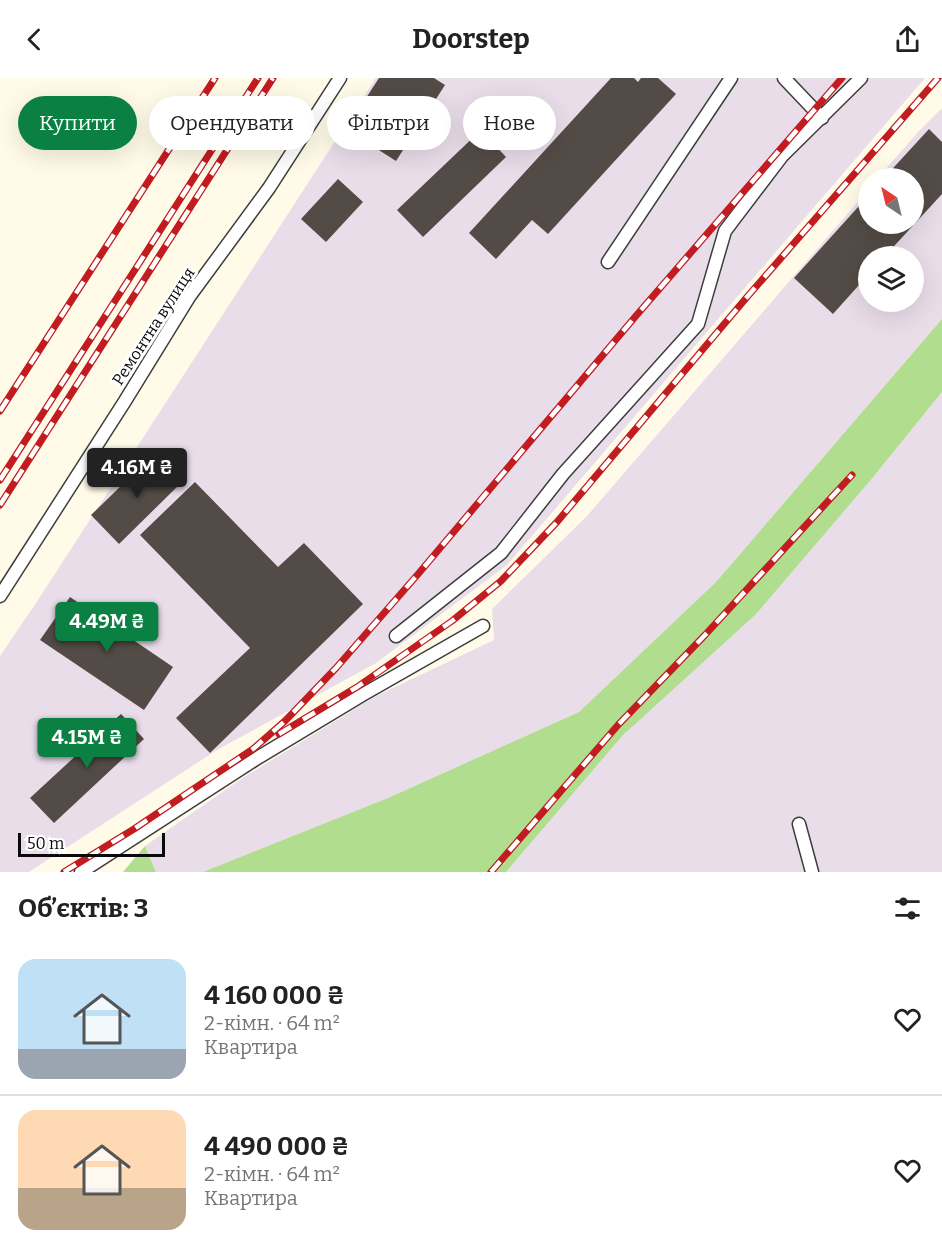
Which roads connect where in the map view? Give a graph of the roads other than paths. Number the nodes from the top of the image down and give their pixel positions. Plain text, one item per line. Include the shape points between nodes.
1 (340, 78) edge
2 (731, 78) edge
3 (784, 78) edge
4 (861, 78) edge
5 (822, 118) junction
6 (608, 262) dead end
7 (0, 596) edge
8 (483, 626) dead end
9 (396, 636) dead end
10 (799, 824) dead end
11 (81, 872) edge
12 (812, 872) edge

1 - 7 lane, Ремонтна вулиця via 269,188 189,297
2 - 6 lane
3 - 5 lane
4 - 5 lane
5 - 9 lane via 782,156 725,231 698,324 563,474 501,554
8 - 11 lane via 258,757
10 - 12 lane

